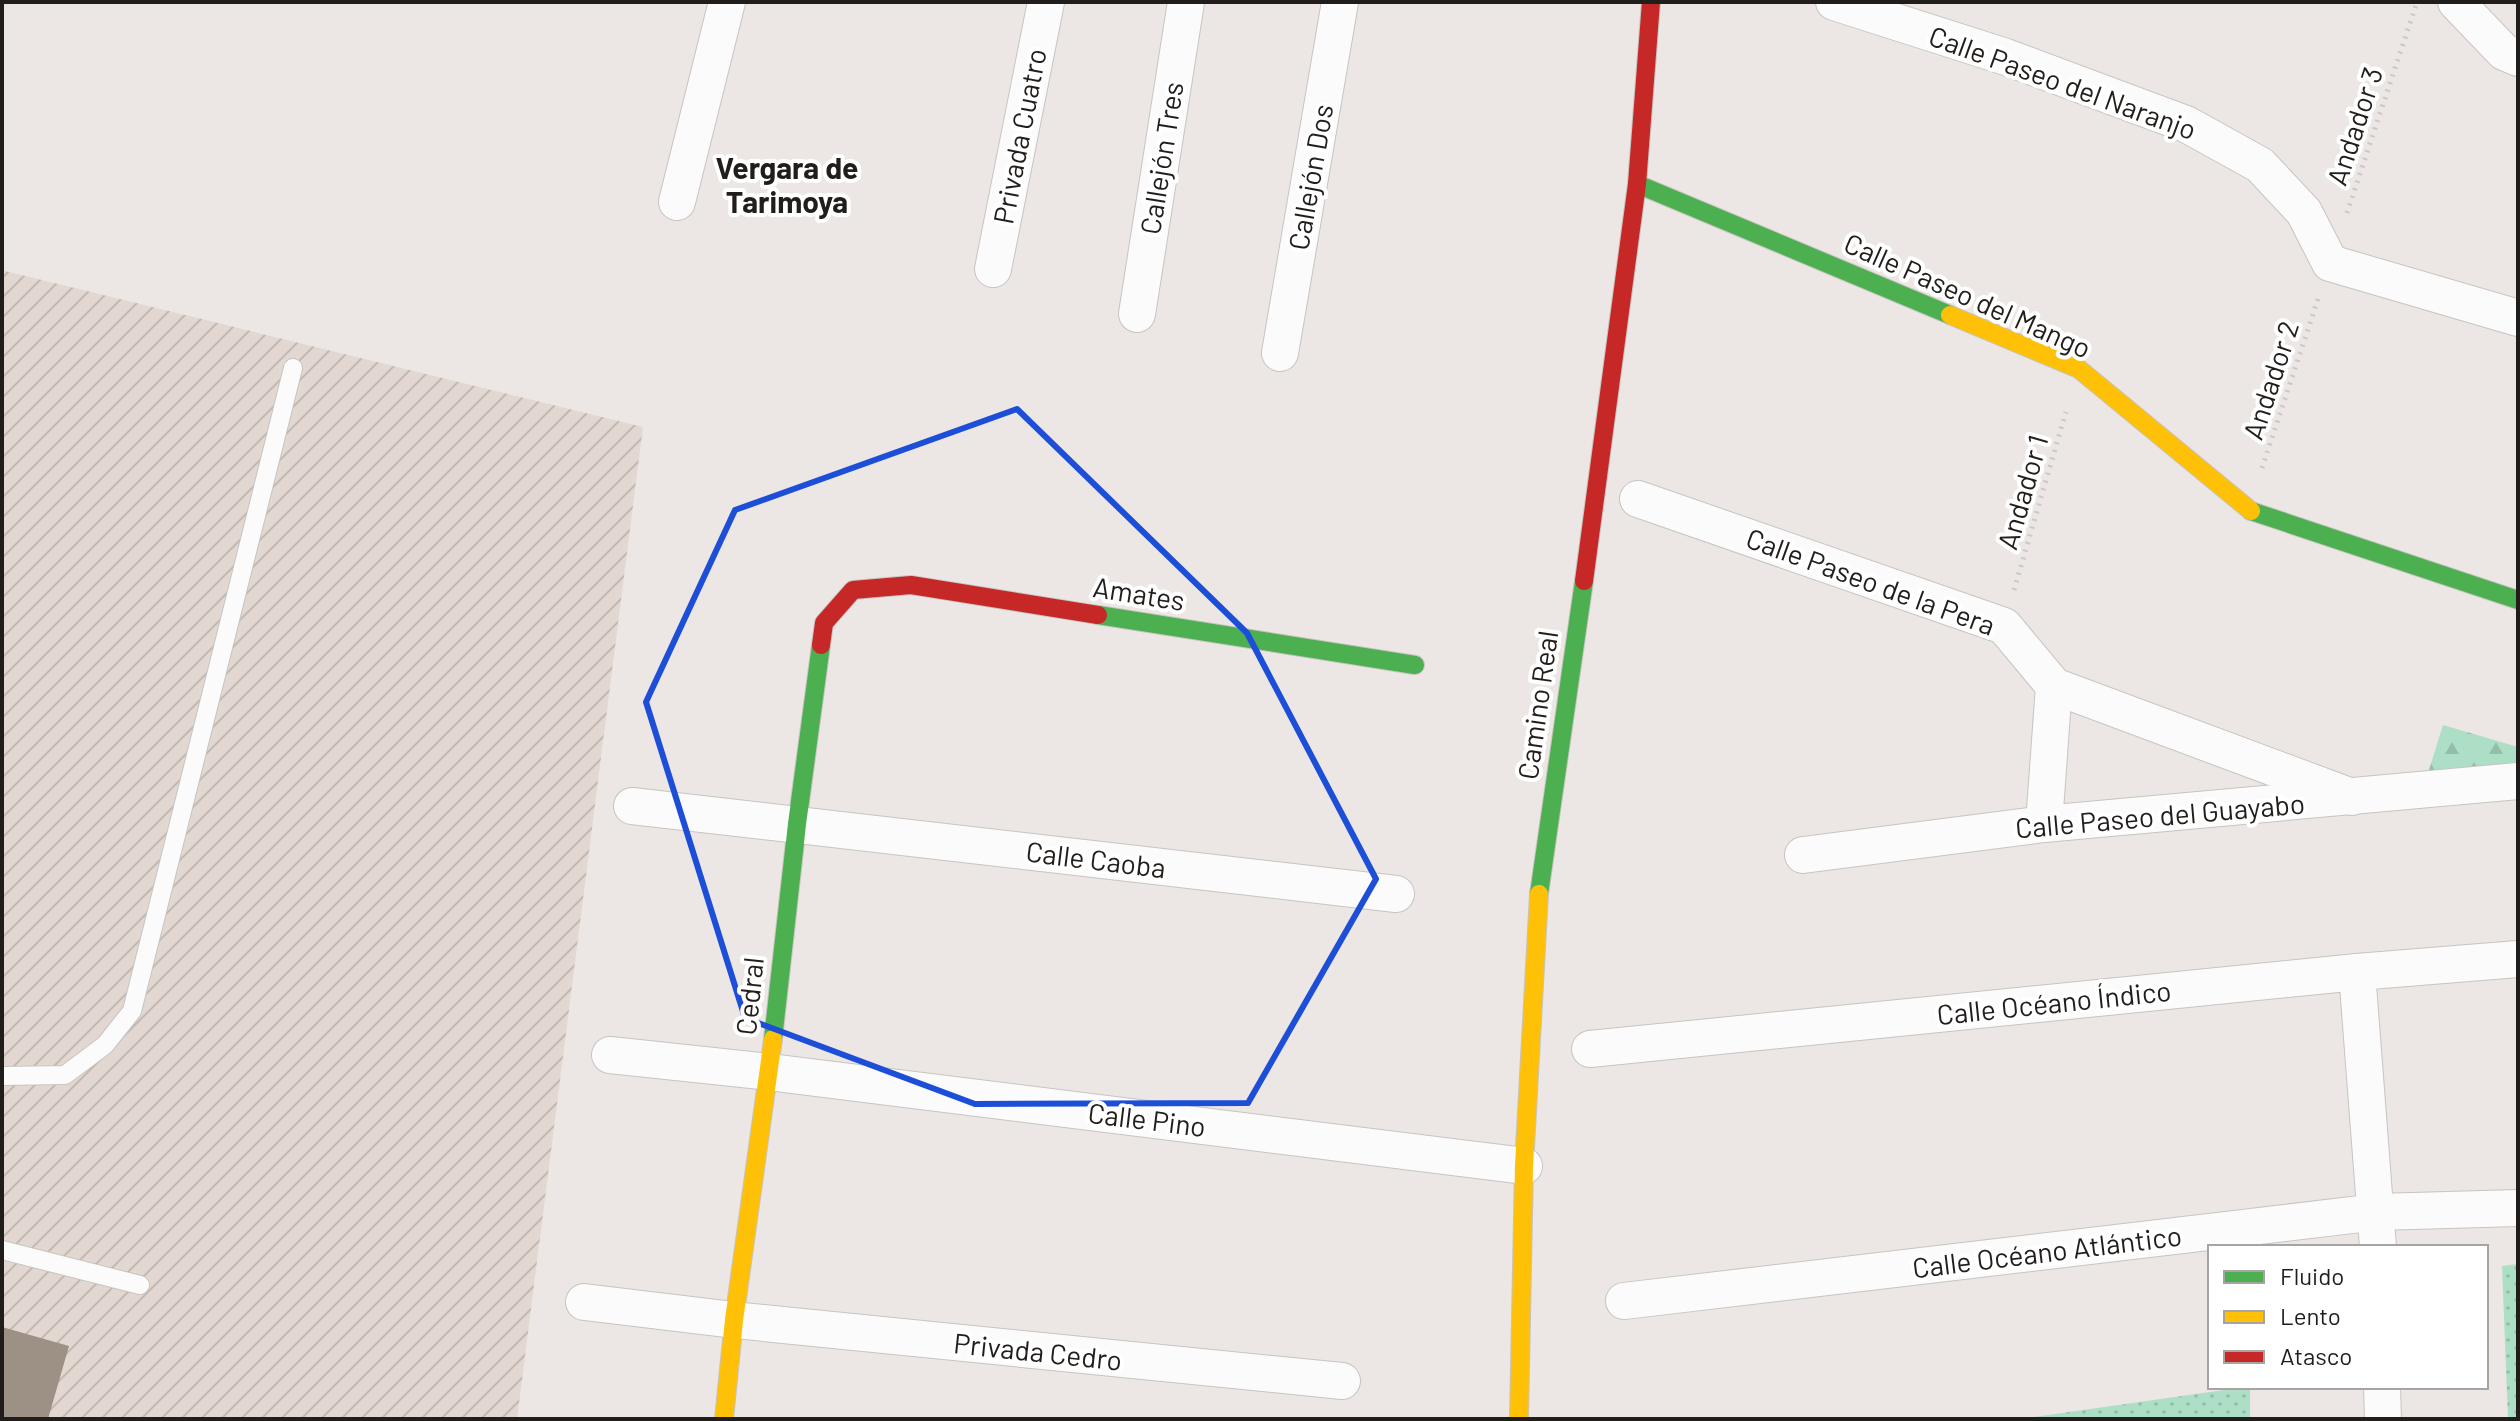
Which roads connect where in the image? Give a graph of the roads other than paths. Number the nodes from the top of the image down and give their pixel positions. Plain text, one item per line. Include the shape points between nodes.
1 (727, 2) edge
2 (1046, 2) edge
3 (1186, 2) edge
4 (1340, 2) edge
5 (1651, 2) edge
6 (1834, 2) edge
7 (2456, 2) edge
8 (2518, 58) edge
9 (1637, 184) junction
10 (677, 202) dead end
11 (993, 269) dead end
12 (1137, 314) dead end
13 (2518, 318) edge
14 (1280, 353) dead end
15 (293, 368) dead end
16 (1638, 499) dead end
17 (853, 590) joint
18 (2518, 600) edge
19 (1415, 665) dead end
20 (2054, 686) junction
21 (2518, 781) edge
22 (2352, 797) junction
23 (632, 806) dead end
24 (797, 824) junction
25 (2044, 824) junction
26 (1803, 855) dead end
27 (1396, 894) dead end
28 (2518, 959) edge
29 (2357, 972) junction
30 (1590, 1049) dead end
31 (610, 1055) dead end
32 (769, 1072) junction
33 (2, 1076) edge
34 (1524, 1166) junction
35 (2518, 1208) edge
36 (2378, 1230) edge
37 (2219, 1245) edge
38 (2208, 1246) edge
39 (2, 1250) edge
40 (140, 1285) dead end
41 (1624, 1301) dead end
42 (584, 1302) dead end
43 (734, 1320) junction
44 (1342, 1381) dead end
45 (2382, 1389) edge
46 (724, 1419) edge
47 (1519, 1419) edge
48 (2383, 1419) edge

1 - 10 street
2 - 11 street, Privada Cuatro
3 - 12 street, Callejón Tres
4 - 14 street, Callejón Dos
5 - 9 street, Camino Real
6 - 13 street, Calle Paseo del Naranjo via 2006,57 2186,124 2260,165 2304,212 2330,263
7 - 8 street via 2504,52
9 - 18 street, Calle Paseo del Mango via 2079,369 2248,510
9 - 34 street, Camino Real via 1537,905
15 - 33 lane via 132,1011 105,1045 65,1075
16 - 20 street, Calle Paseo de la Pera via 2004,626
17 - 19 street, Amates via 911,585
17 - 24 street, Cedral via 824,623
20 - 22 street, Calle Paseo de la Pera
20 - 25 street
21 - 22 street, Calle Paseo del Guayabo
22 - 25 street, Calle Paseo del Guayabo
23 - 24 street, Calle Caoba
24 - 27 street, Calle Caoba
24 - 32 street, Cedral
25 - 26 street, Calle Paseo del Guayabo
28 - 29 street, Calle Océano Índico
29 - 30 street, Calle Océano Índico
29 - 36 street
31 - 32 street, Calle Pino
32 - 34 street, Calle Pino
32 - 43 street, Cedral
34 - 47 street, Camino Real
35 - 36 street, Calle Océano Atlántico
36 - 37 street, Calle Océano Atlántico
38 - 41 street, Calle Océano Atlántico
39 - 40 lane
42 - 43 street, Privada Cedro
43 - 44 street, Privada Cedro
43 - 46 street, Cedral
45 - 48 street

